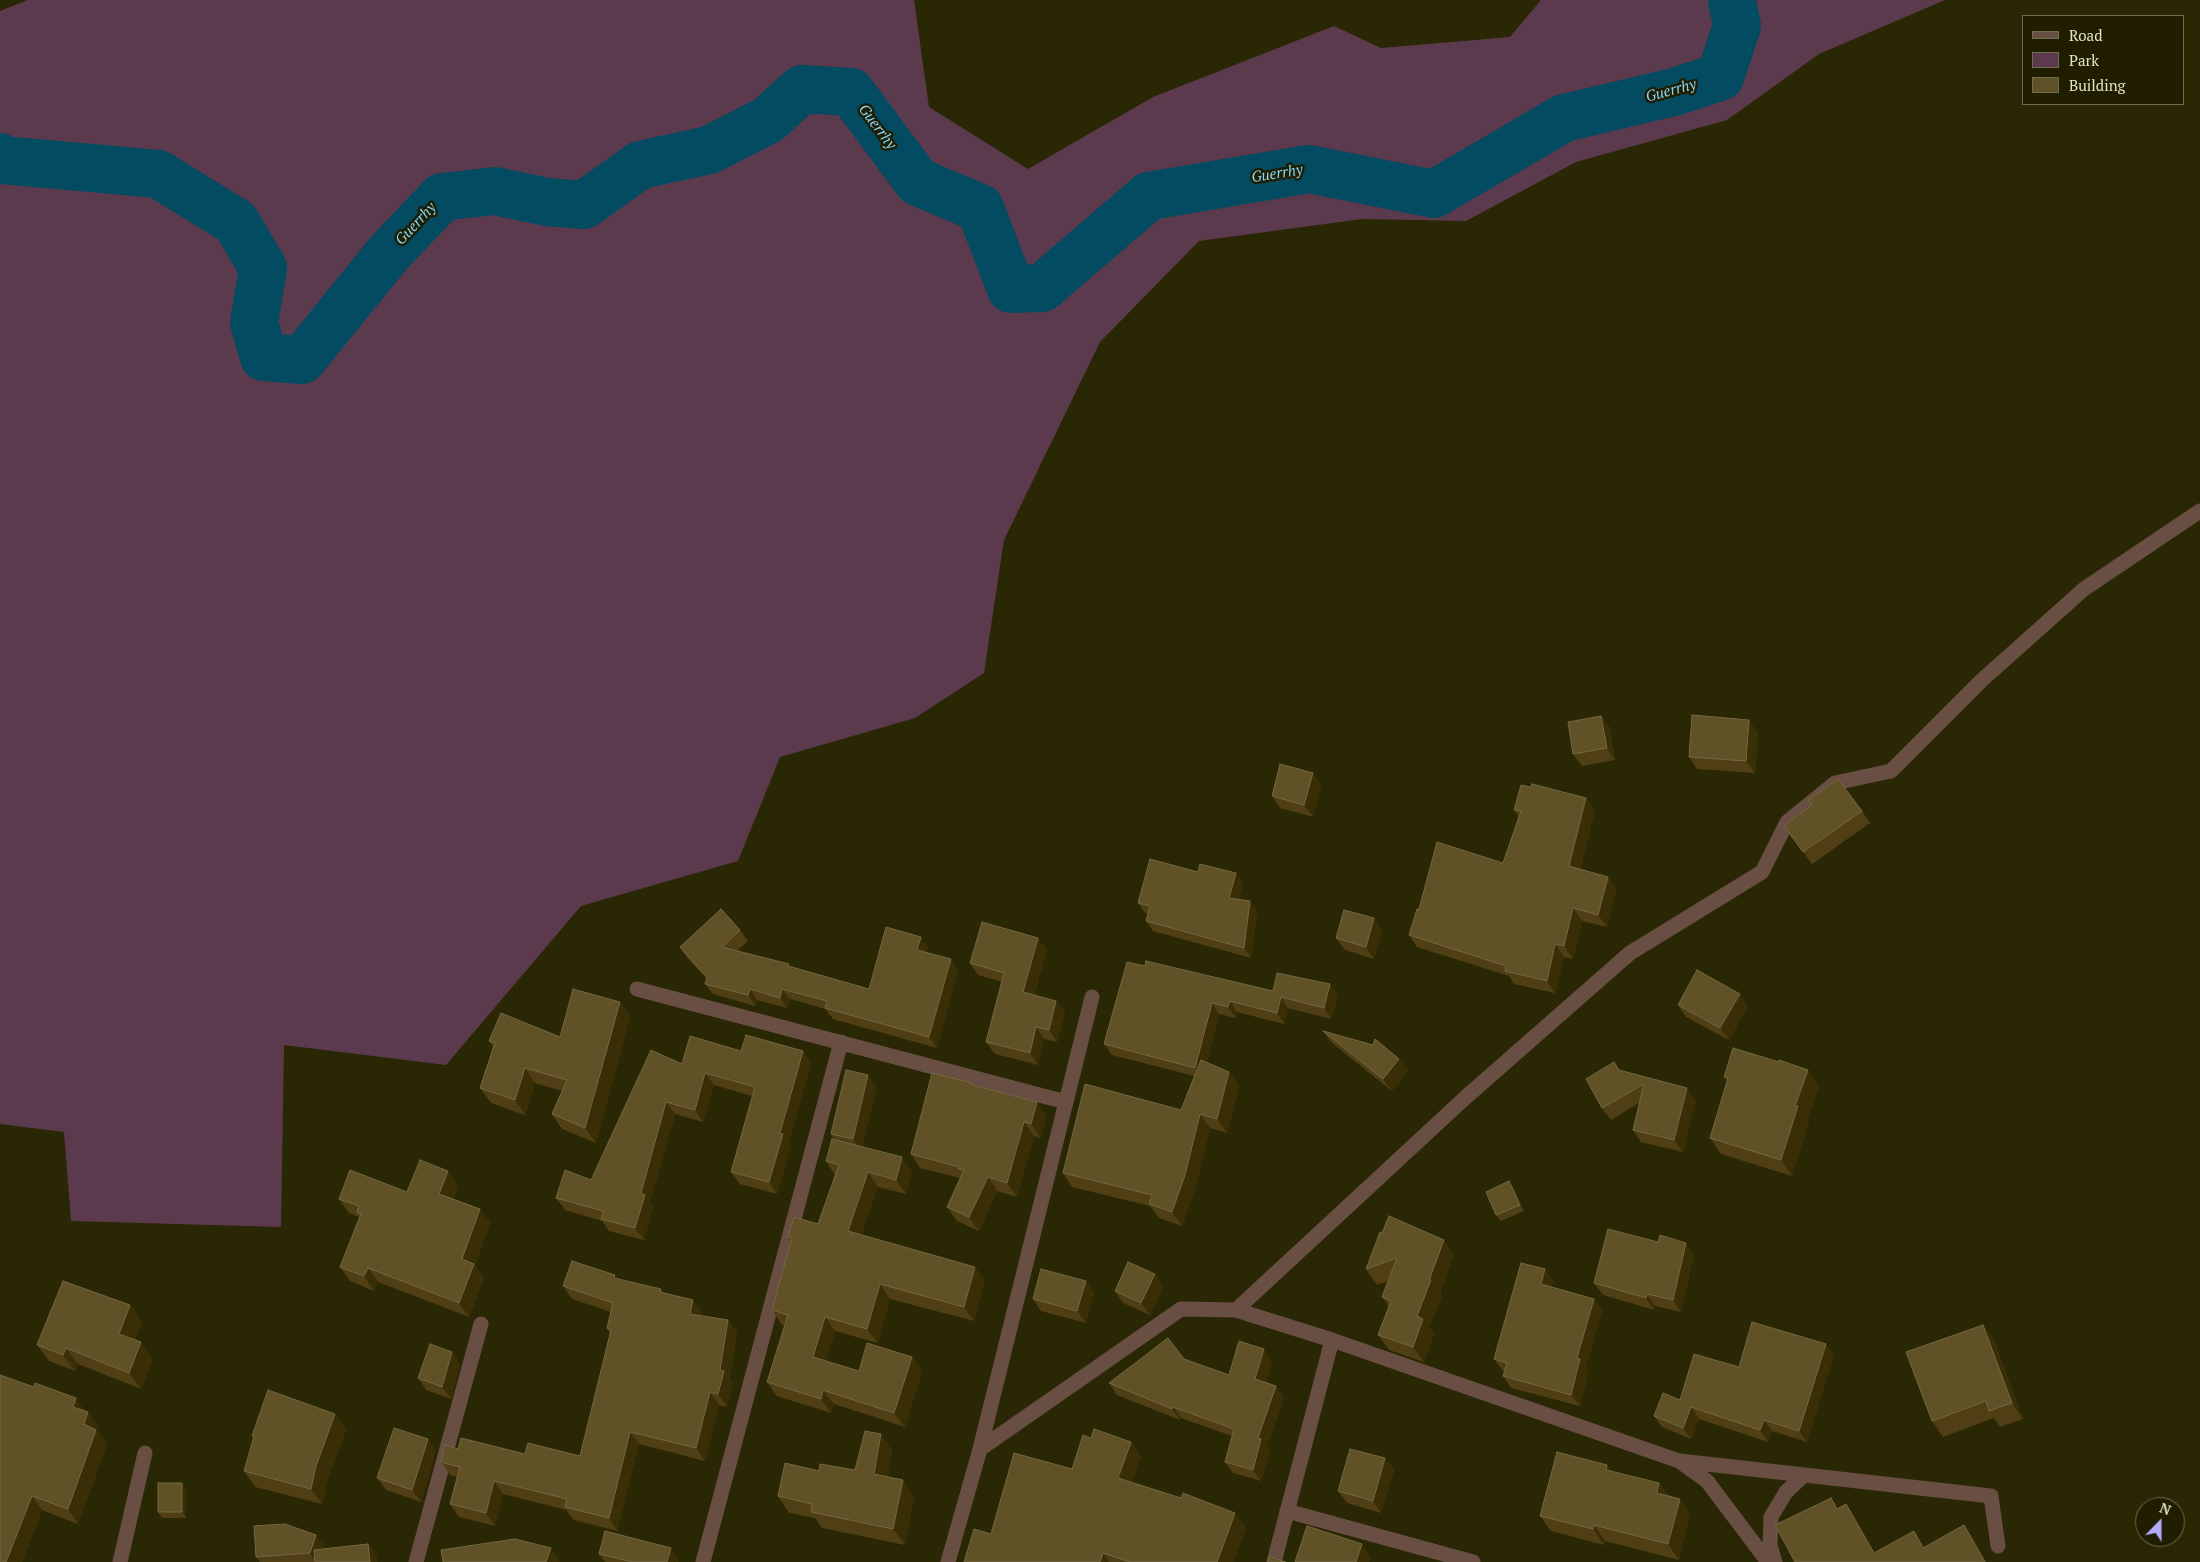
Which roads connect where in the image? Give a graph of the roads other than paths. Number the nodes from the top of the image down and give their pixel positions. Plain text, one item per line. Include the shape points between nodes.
1 (2200, 511) edge
2 (637, 989) dead end
3 (1092, 998) dead end
4 (841, 1042) junction
5 (1066, 1102) junction
6 (1236, 1310) junction
7 (481, 1324) dead end
8 (1332, 1340) junction
9 (980, 1449) junction
10 (145, 1453) dead end
11 (1679, 1461) junction
12 (1804, 1475) junction
13 (1287, 1511) junction
14 (1998, 1546) dead end
15 (120, 1562) edge
16 (416, 1562) edge
17 (703, 1562) edge
18 (948, 1562) edge
19 (1274, 1562) edge
20 (1474, 1562) edge
21 (1768, 1562) edge
22 (1775, 1562) edge

1 - 6 street via 2084,588 1982,680 1891,771 1835,782 1787,822 1762,872 1630,953 1466,1097
2 - 4 street
3 - 5 street
4 - 5 street
4 - 17 street
5 - 9 street
6 - 8 street
6 - 9 street via 1180,1309
7 - 16 street
8 - 11 street
8 - 13 street
9 - 18 street
10 - 15 street
11 - 12 street
11 - 21 street via 1707,1481
12 - 14 street via 1990,1496
12 - 22 street via 1786,1492 1771,1517 1770,1545
13 - 19 street
13 - 20 street

